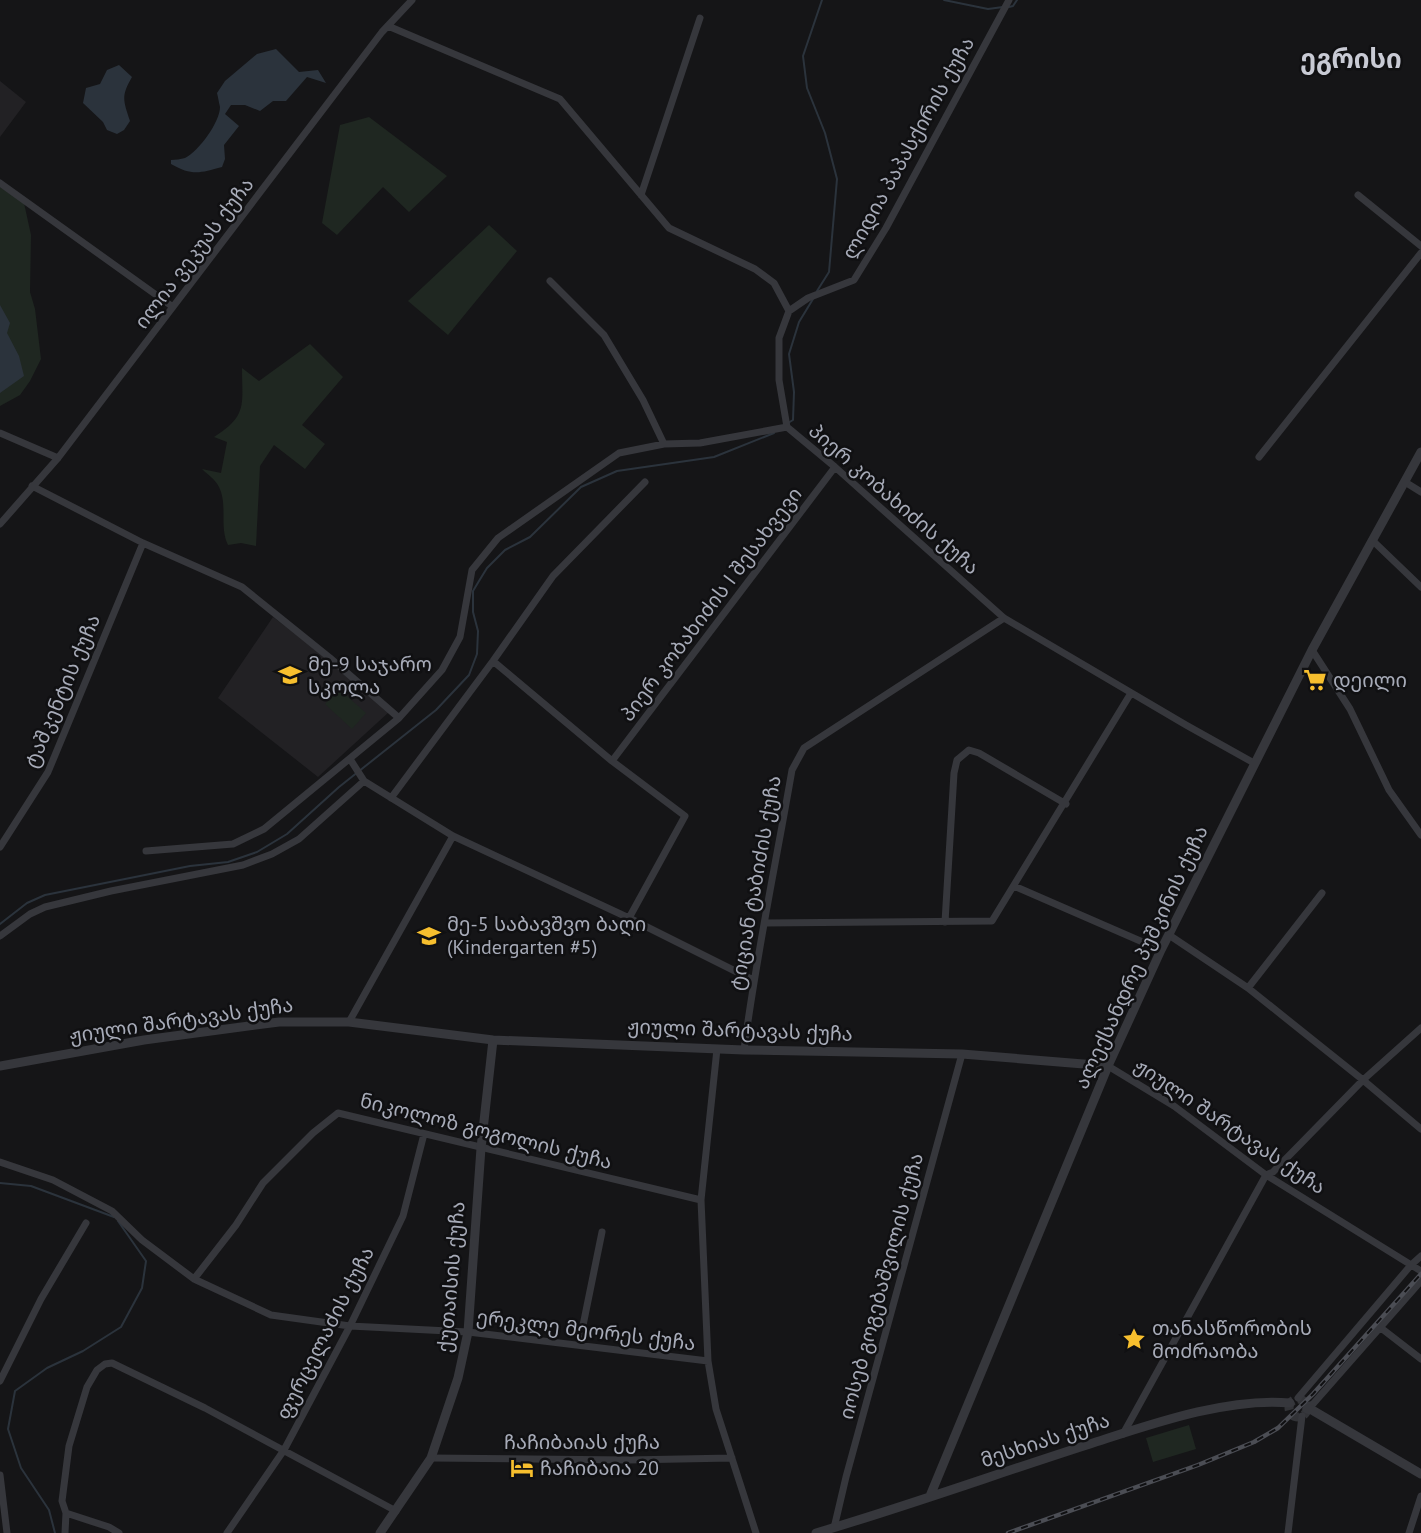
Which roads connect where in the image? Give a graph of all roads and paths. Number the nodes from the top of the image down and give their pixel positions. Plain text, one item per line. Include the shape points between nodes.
1 (412, 0) edge
2 (1009, 0) edge
3 (700, 18) dead end
4 (388, 26) junction
5 (0, 183) edge
6 (641, 195) junction
7 (1358, 195) dead end
8 (1421, 246) edge
9 (1421, 253) edge
10 (550, 281) dead end
11 (173, 307) junction
12 (789, 311) junction
13 (787, 427) junction
14 (0, 433) edge
15 (664, 444) junction
16 (1421, 452) edge
17 (1259, 457) dead end
18 (58, 458) junction
19 (836, 467) junction
20 (645, 482) dead end
21 (1405, 482) junction
22 (32, 486) junction
23 (1421, 492) edge
24 (0, 524) edge
25 (1372, 540) junction
26 (143, 543) junction
27 (1421, 587) edge
28 (1004, 618) junction
29 (1312, 650) junction
30 (493, 661) junction
31 (1131, 693) junction
32 (399, 718) junction
33 (350, 759) junction
34 (612, 761) junction
35 (1254, 763) junction
36 (363, 780) junction
37 (391, 798) junction
38 (1066, 804) junction
39 (1421, 835) edge
40 (453, 836) junction
41 (0, 847) edge
42 (146, 851) dead end
43 (1014, 886) junction
44 (1322, 893) dead end
45 (629, 918) junction
46 (945, 922) junction
47 (765, 923) junction
48 (1169, 935) junction
49 (0, 936) edge
50 (1161, 950) junction
51 (753, 980) junction
52 (1248, 988) junction
53 (349, 1022) junction
54 (1421, 1028) edge
55 (493, 1040) junction
56 (717, 1049) junction
57 (744, 1050) junction
58 (962, 1054) junction
59 (0, 1066) edge
60 (1108, 1066) junction
61 (1363, 1080) junction
62 (1421, 1129) edge
63 (424, 1134) junction
64 (481, 1148) junction
65 (0, 1162) edge
66 (1266, 1175) junction
67 (701, 1200) junction
68 (86, 1223) dead end
69 (602, 1232) dead end
70 (1421, 1256) edge
71 (1411, 1265) junction
72 (1421, 1271) edge
73 (194, 1279) junction
74 (1421, 1281) edge
75 (350, 1326) junction
76 (1381, 1328) junction
77 (468, 1332) junction
78 (579, 1345) junction
79 (1421, 1359) edge
80 (708, 1361) junction
81 (0, 1381) edge
82 (1294, 1401) joint
83 (1305, 1410) junction
84 (1123, 1434) junction
85 (284, 1450) junction
86 (431, 1458) junction
87 (732, 1458) junction
88 (1421, 1474) edge
89 (0, 1475) edge
90 (930, 1496) junction
91 (1421, 1496) edge
92 (396, 1510) junction
93 (66, 1514) junction
94 (834, 1528) junction
95 (7, 1533) edge
96 (65, 1533) edge
97 (119, 1533) edge
98 (227, 1533) edge
99 (380, 1533) edge
100 (756, 1533) edge
101 (816, 1533) edge
102 (1288, 1533) edge
103 (1409, 1533) edge

1 - 4 street, ილია ვეკუას ქუჩა
2 - 12 street, ლიდია პაპასქირის ქუჩა via 854,280 808,298
3 - 6 street
4 - 6 street via 560,99
4 - 11 street, ილია ვეკუას ქუჩა
5 - 11 street
6 - 12 street via 669,228 755,268 774,283
7 - 8 street
9 - 17 street
10 - 15 street via 603,335 643,400
11 - 18 street, ილია ვეკუას ქუჩა
12 - 13 street via 779,338 779,380
13 - 15 street, პიერ კობახიძის ქუჩა via 700,443
13 - 19 street, პიერ კობახიძის ქუჩა
14 - 18 street
15 - 32 street, პიერ კობახიძის ქუჩა via 619,453 498,538 472,570 460,638 442,670
16 - 21 street, ალექსანდრე პუშკინის ქუჩა
18 - 22 street, ილია ვეკუას ქუჩა
19 - 28 street, პიერ კობახიძის ქუჩა
19 - 34 street, პიერ კობახიძის I შესახვევი
20 - 30 street via 553,576
21 - 23 street
21 - 25 street, ალექსანდრე პუშკინის ქუჩა
22 - 24 street, ილია ვეკუას ქუჩა
22 - 26 street
25 - 27 street
25 - 29 street, ალექსანდრე პუშკინის ქუჩა
26 - 32 street via 242,587
26 - 41 street, ტაშკენტის ქუჩა via 48,772
28 - 31 street, პიერ კობახიძის ქუჩა
28 - 47 street, ტიციან ტაბიძის ქუჩა via 804,748 792,770
29 - 35 street, ალექსანდრე პუშკინის ქუჩა
29 - 39 street via 1350,709 1389,790
30 - 34 street
30 - 37 street
31 - 35 street, პიერ კობახიძის ქუჩა
31 - 38 street
32 - 33 street, პიერ კობახიძის ქუჩა
33 - 36 street
33 - 42 street, პიერ კობახიძის ქუჩა via 264,829 233,844
34 - 45 street via 685,816
35 - 48 street, ალექსანდრე პუშკინის ქუჩა
36 - 37 street
36 - 49 street via 299,839 272,854 243,865 45,907
37 - 40 street
38 - 43 street
38 - 46 street via 979,753 969,750 957,760
40 - 45 street
40 - 53 street
43 - 46 street via 992,921
43 - 50 street
44 - 52 street
45 - 51 street
46 - 47 street
47 - 51 street, ტიციან ტაბიძის ქუჩა
48 - 50 street, ალექსანდრე პუშკინის ქუჩა
48 - 52 street
50 - 60 street, ალექსანდრე პუშკინის ქუჩა
51 - 57 street, ტიციან ტაბიძის ქუჩა
52 - 61 street
53 - 55 street, ჟიული შარტავას ქუჩა
53 - 59 street, ჟიული შარტავას ქუჩა via 279,1022 144,1040
54 - 61 street
55 - 56 street, ჟიული შარტავას ქუჩა
55 - 64 street, ქუთაისის ქუჩა
56 - 57 street, ჟიული შარტავას ქუჩა
56 - 67 street
57 - 58 street, ჟიული შარტავას ქუჩა
58 - 60 street, ჟიული შარტავას ქუჩა
58 - 94 street, იოსებ გოგებაშვილის ქუჩა
60 - 66 street, ჟიული შარტავას ქუჩა via 1174,1106
60 - 90 street, ალექსანდრე პუშკინის ქუჩა
61 - 62 street
61 - 66 street
63 - 64 street, ნიკოლოზ გოგოლის ქუჩა
63 - 73 street, ნიკოლოზ გოგოლის ქუჩა via 342,1113 333,1115 263,1183
63 - 75 street, ფურცელაძის ქუჩა via 403,1216
64 - 67 street, ნიკოლოზ გოგოლის ქუჩა
64 - 77 street, ქუთაისის ქუჩა
65 - 73 street, ერეკლე მეორეს ქუჩა via 53,1180 112,1210 142,1240
66 - 71 street, ჟიული შარტავას ქუჩა
66 - 84 street
67 - 80 street
68 - 81 street via 41,1299
69 - 78 street
70 - 71 street
71 - 72 street, ჟიული შარტავას ქუჩა
71 - 82 street
73 - 75 street, ერეკლე მეორეს ქუჩა via 271,1315
74 - 76 street
75 - 77 street, ერეკლე მეორეს ქუჩა
75 - 85 street, ფურცელაძის ქუჩა
76 - 79 street
76 - 83 street
77 - 78 street, ერეკლე მეორეს ქუჩა
77 - 86 street, ქუთაისის ქუჩა via 458,1378
78 - 80 street, ერეკლე მეორეს ქუჩა
80 - 87 street via 716,1408
82 - 84 street, მესხიას ქუჩა via 1254,1402
83 - 88 street via 1312,1410
83 - 102 street
84 - 90 street, მესხიას ქუჩა
85 - 92 street
85 - 93 street via 112,1363 105,1364 87,1387 72,1436 62,1501
85 - 98 street, ფურცელაძის ქუჩა
86 - 87 street, ჩაჩიბაიას ქუჩა
86 - 92 street, ქუთაისის ქუჩა
87 - 100 street
89 - 95 street
90 - 94 street, მესხიას ქუჩა
91 - 103 street
92 - 99 street, ქუთაისის ქუჩა
93 - 96 street
93 - 97 street
94 - 101 street, მესხიას ქუჩა

